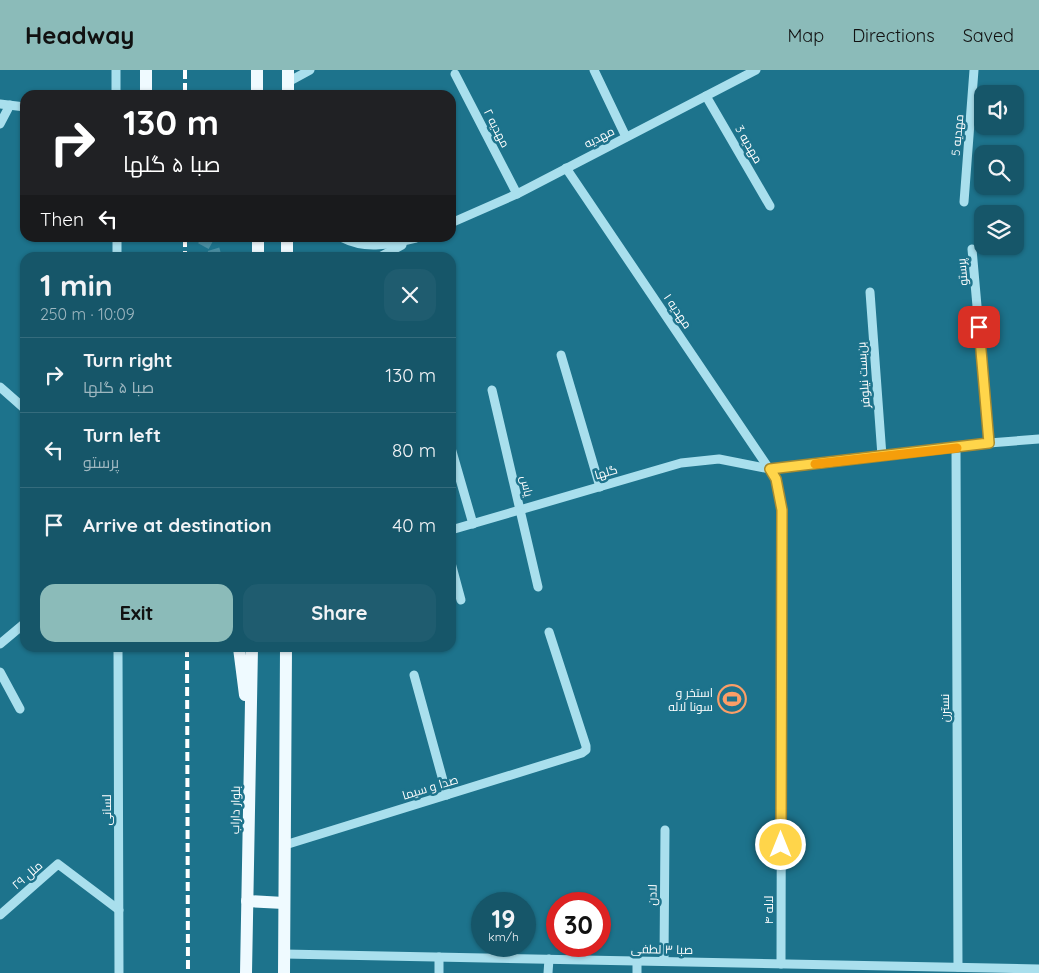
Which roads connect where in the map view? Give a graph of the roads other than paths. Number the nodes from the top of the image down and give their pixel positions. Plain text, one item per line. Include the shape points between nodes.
1 (116, 70) edge
2 (146, 70) edge
3 (257, 70) edge
4 (310, 70) edge
5 (594, 70) edge
6 (756, 70) edge
7 (974, 70) edge
8 (455, 74) dead end
9 (738, 74) edge
10 (288, 82) edge
11 (116, 90) edge
12 (146, 90) edge
13 (257, 90) edge
14 (706, 96) junction
15 (5, 104) edge
16 (20, 107) edge
17 (0, 124) edge
18 (626, 137) junction
19 (566, 168) junction
20 (516, 194) junction
21 (964, 202) dead end
22 (770, 206) dead end
23 (456, 221) edge
24 (351, 242) edge
25 (399, 242) edge
26 (409, 242) edge
27 (972, 249) dead end
28 (390, 252) edge
29 (870, 292) dead end
30 (560, 355) dead end
31 (0, 387) edge
32 (492, 390) dead end
33 (20, 405) edge
34 (1039, 439) edge
35 (989, 443) junction
36 (956, 448) junction
37 (882, 456) junction
38 (456, 465) edge
39 (770, 469) junction
40 (600, 487) junction
41 (520, 511) junction
42 (473, 524) junction
43 (456, 529) edge
44 (456, 582) edge
45 (538, 587) dead end
46 (461, 600) dead end
47 (20, 626) edge
48 (548, 632) dead end
49 (0, 644) edge
50 (118, 652) edge
51 (240, 652) edge
52 (252, 652) edge
53 (286, 652) edge
54 (0, 672) edge
55 (414, 675) dead end
56 (20, 709) dead end
57 (251, 732) junction
58 (447, 795) junction
59 (665, 830) dead end
60 (285, 845) junction
61 (247, 901) junction
62 (284, 902) junction
63 (119, 910) junction
64 (0, 915) edge
65 (284, 954) junction
66 (439, 957) junction
67 (549, 959) junction
68 (636, 961) junction
69 (664, 961) junction
70 (781, 964) junction
71 (958, 967) junction
72 (1039, 969) edge
73 (120, 973) edge
74 (246, 973) edge
75 (284, 973) edge
76 (439, 973) edge
77 (548, 973) edge
78 (637, 973) edge

1 - 11 street
2 - 12 main road
3 - 13 main road
4 - 10 street
5 - 18 street
6 - 9 street, مهدیه
7 - 21 street, مهدیه 5
8 - 20 street, مهدیه ۲
9 - 14 street, مهدیه
14 - 18 street, مهدیه
14 - 22 street, مهدیه 3
15 - 16 street
15 - 17 street
18 - 19 street, مهدیه
19 - 20 street, مهدیه
19 - 39 street, مهدیه ۱
20 - 23 street, مهدیه
24 - 25 street via 386,245
26 - 28 street
27 - 35 street, پرستو
29 - 37 street, بن‌بست نیلوفر
30 - 40 street
31 - 33 street
32 - 41 street, یاس
34 - 35 street, گلها
35 - 36 street, گلها
36 - 37 street, گلها
36 - 71 street, نسترن
37 - 39 street, گلها
38 - 42 street
39 - 40 street, گلها via 719,459 690,462
39 - 70 street, لاله ۴ via 776,479 782,510
40 - 41 street, گلها
41 - 42 street, گلها
41 - 45 street, یاس
42 - 43 street, گلها
44 - 46 street
47 - 49 street
48 - 58 street, صدا و سیما via 586,750
50 - 63 street, لسانی
51 - 57 main road
52 - 57 main road, بلوار داراب
53 - 60 main road
54 - 56 street
55 - 58 street
57 - 61 main road, بلوار داراب
58 - 60 street, صدا و سیما
59 - 69 street, لادن
60 - 62 main road
61 - 62 main road
61 - 74 main road, بلوار داراب
62 - 65 main road
63 - 64 street, ملل ۲۹ via 58,864
63 - 73 street, لسانی
65 - 66 street, صبا ۳ لطفی
65 - 75 main road
66 - 67 street, صبا ۳ لطفی
66 - 76 street
67 - 68 street, صبا ۳ لطفی
67 - 77 street
68 - 69 street, صبا ۳ لطفی
68 - 78 street
69 - 70 street, صبا ۳ لطفی
70 - 71 street, صبا ۳ لطفی
71 - 72 street, صبا ۳ لطفی

